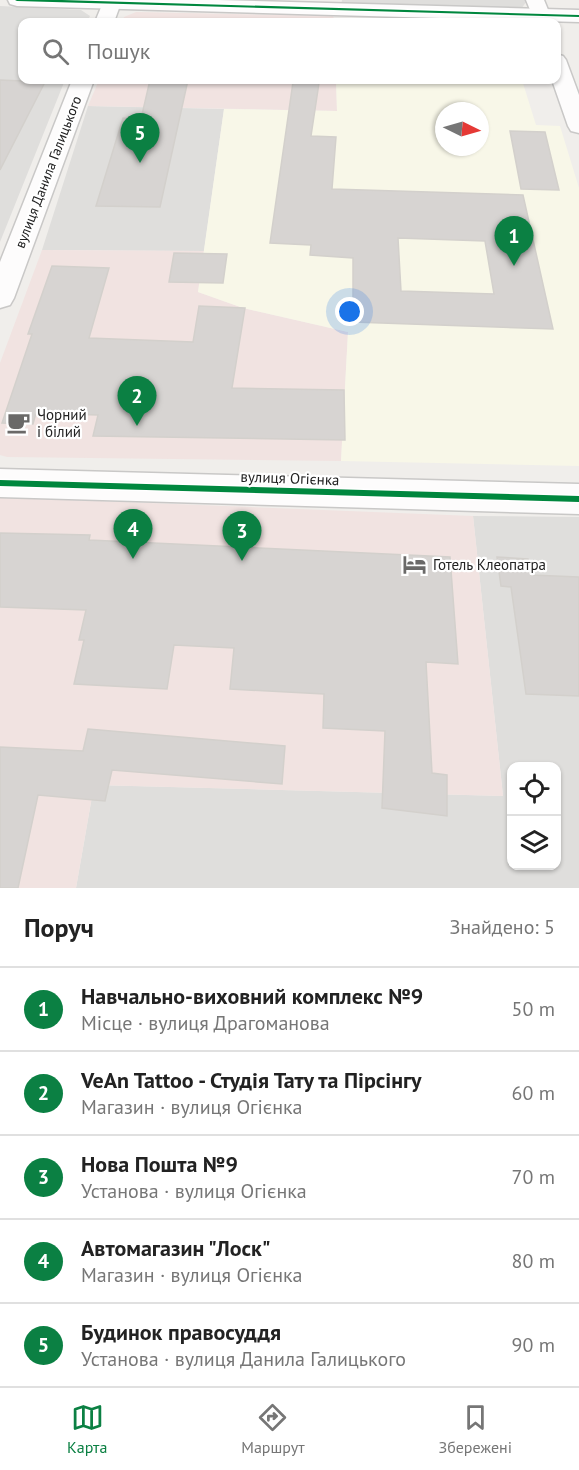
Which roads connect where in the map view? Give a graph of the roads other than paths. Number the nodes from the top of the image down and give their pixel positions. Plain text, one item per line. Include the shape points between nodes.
1 (17, 0) edge
2 (110, 9) edge
3 (540, 12) edge
4 (579, 16) edge
5 (561, 74) edge
6 (81, 84) edge
7 (579, 126) edge
8 (0, 298) edge
9 (0, 483) edge
10 (579, 499) edge

1 - 2 street
2 - 3 street
3 - 4 street
5 - 7 street
6 - 8 street, вулиця Данила Галицького
9 - 10 street, вулиця Огієнка

